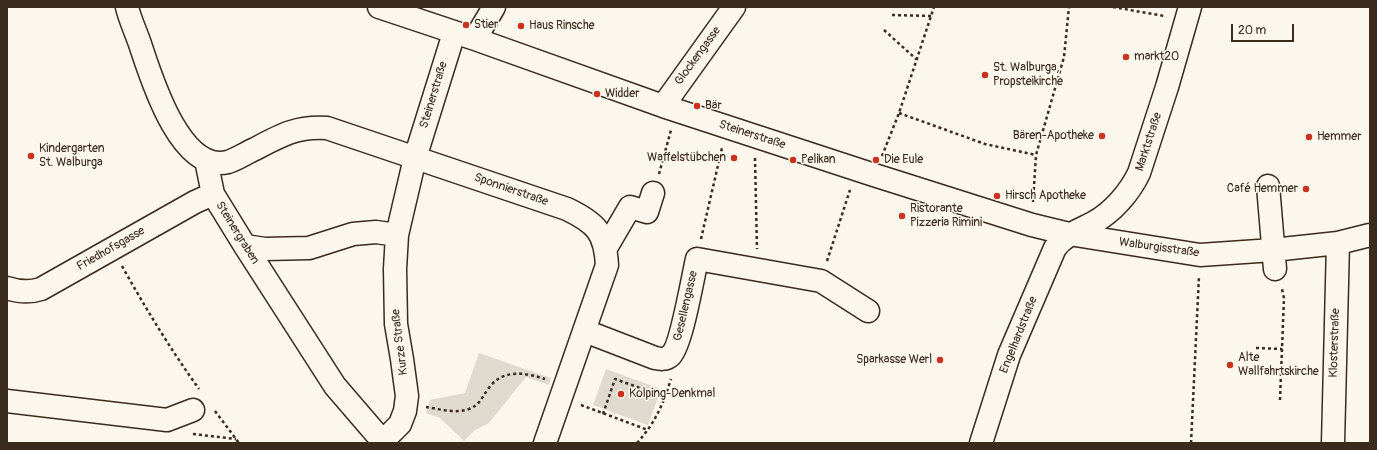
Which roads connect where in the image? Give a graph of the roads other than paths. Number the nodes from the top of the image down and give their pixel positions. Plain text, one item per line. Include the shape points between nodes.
1 (127, 7) edge
2 (378, 7) edge
3 (494, 7) edge
4 (734, 7) edge
5 (1188, 13) edge
6 (464, 36) junction
7 (670, 108) junction
8 (415, 158) junction
9 (206, 160) junction
10 (1268, 186) dead end
11 (653, 193) road end
12 (213, 194) junction
13 (1069, 234) junction
14 (398, 235) junction
15 (1370, 235) edge
16 (1338, 243) junction
17 (245, 246) junction
18 (606, 248) junction
19 (1274, 260) junction
20 (7, 288) edge
21 (868, 311) dead end
22 (585, 332) junction
23 (7, 400) edge
24 (203, 404) road end
25 (384, 442) edge
26 (545, 443) edge
27 (981, 443) edge
28 (1333, 443) edge

1 - 9 street via 150,75 174,128 190,149
2 - 6 street, Steinerstraße
3 - 6 street, Steinerstraße
4 - 7 street, Glockengasse via 711,37
5 - 13 street, Marktstraße via 1165,94 1134,184 1109,211 1094,222
6 - 7 street, Steinerstraße
6 - 8 street, Steinerstraße via 437,86
7 - 13 street, Steinerstraße via 1032,225
8 - 9 street, Sponnierstraße via 327,128 310,127 283,134 227,162
8 - 14 street, Kurze Straße
8 - 18 street, Sponnierstraße via 567,209 592,224
9 - 12 street, Steinergraben
10 - 19 street
11 - 18 street via 647,212 630,207
12 - 17 street, Steinergraben
12 - 20 street, Friedhofsgasse via 42,289 32,292
13 - 19 street, Walburgisstraße via 1200,255
13 - 27 street, Engelhardstraße via 1055,248 1009,355
14 - 17 street via 376,232 353,234 309,248 265,249
14 - 25 street, Kurze Straße via 395,269 396,324 407,396 400,424
15 - 16 street, Walburgisstraße
16 - 19 street, Walburgisstraße
16 - 28 street, Klosterstraße
17 - 25 street, Steinergraben via 335,386
18 - 22 street, Sponnierstraße via 607,265
21 - 22 street, Gesellengasse via 821,281 697,259 675,350 670,357 655,358
22 - 26 street, Sponnierstraße
23 - 24 street via 167,420

